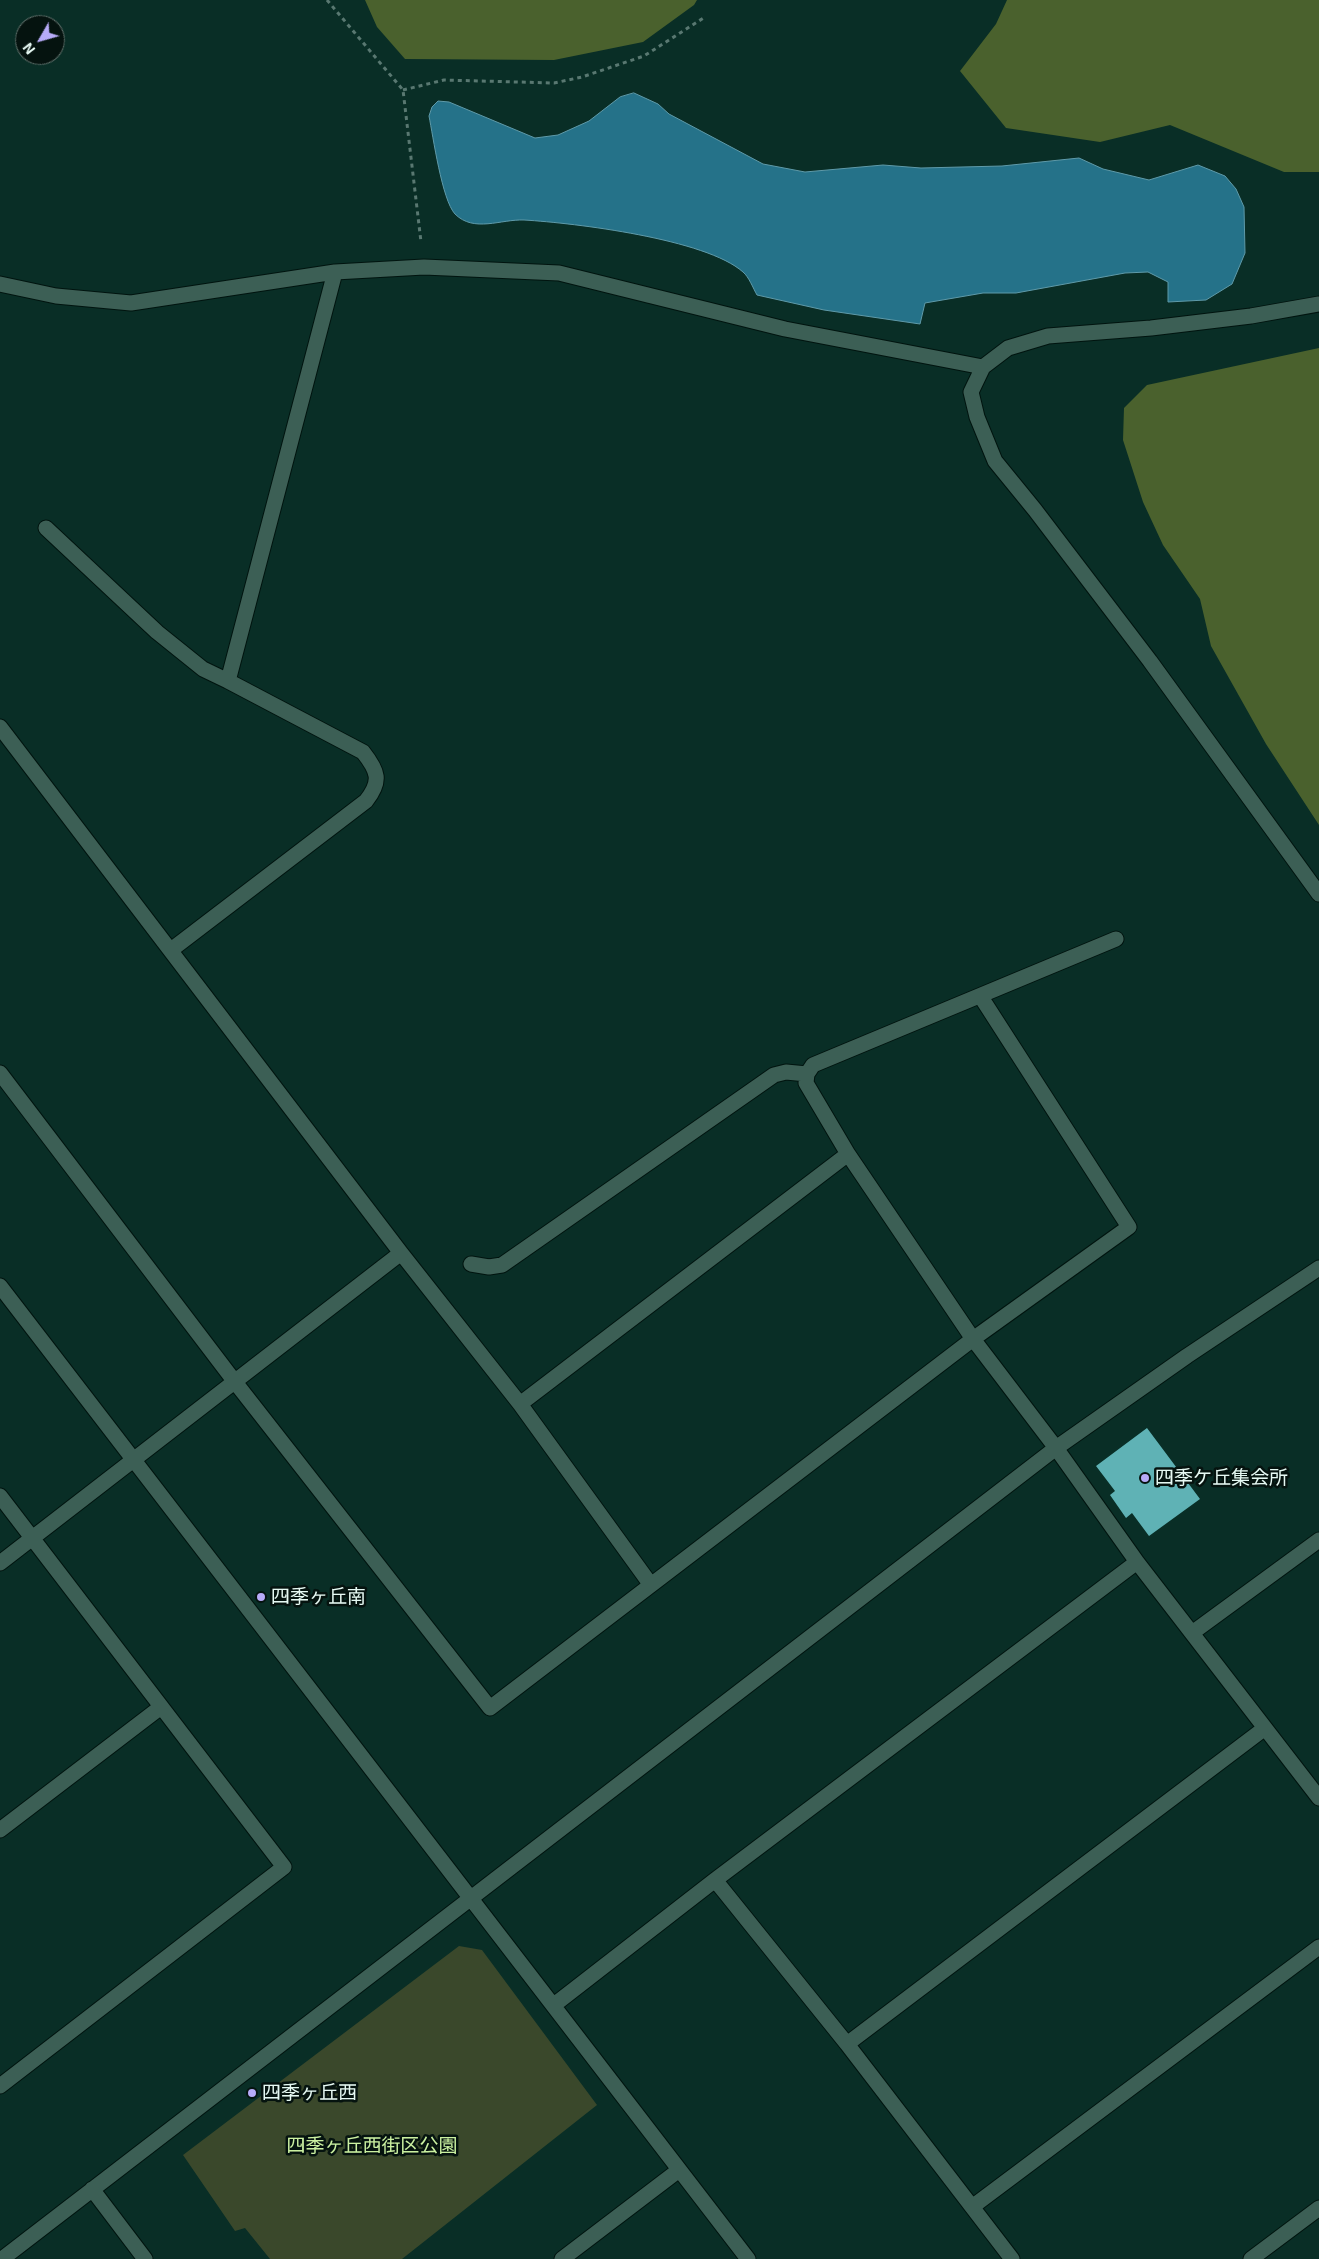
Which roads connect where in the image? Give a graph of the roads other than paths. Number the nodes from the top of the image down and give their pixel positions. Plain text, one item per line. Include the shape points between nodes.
1 (335, 272) junction
2 (0, 284) edge
3 (1319, 304) edge
4 (983, 367) junction
5 (46, 528) dead end
6 (228, 681) junction
7 (0, 727) edge
8 (1319, 894) edge
9 (1116, 938) dead end
10 (171, 950) junction
11 (981, 997) junction
12 (0, 1073) edge
13 (807, 1074) junction
14 (848, 1154) junction
15 (401, 1253) junction
16 (471, 1264) dead end
17 (1319, 1268) edge
18 (0, 1286) edge
19 (974, 1339) junction
20 (235, 1382) junction
21 (520, 1404) junction
22 (1056, 1448) junction
23 (133, 1460) junction
24 (0, 1496) edge
25 (32, 1538) junction
26 (1319, 1540) edge
27 (1137, 1562) junction
28 (0, 1564) edge
29 (651, 1584) junction
30 (1192, 1633) junction
31 (161, 1708) junction
32 (1265, 1728) junction
33 (1319, 1798) edge
34 (0, 1830) edge
35 (715, 1880) junction
36 (469, 1898) junction
37 (1319, 1947) edge
38 (554, 2006) junction
39 (847, 2044) junction
40 (0, 2086) edge
41 (679, 2170) junction
42 (92, 2190) junction
43 (972, 2206) junction
44 (1319, 2208) edge
45 (2, 2259) edge
46 (145, 2259) edge
47 (562, 2259) edge
48 (748, 2259) edge
49 (1012, 2259) edge
50 (1251, 2259) edge

1 - 2 street via 131,303 56,296
1 - 4 street via 424,267 559,273 785,329
1 - 6 street
3 - 4 street via 1151,328 1048,336 1008,348
4 - 8 street via 971,392 994,461 1150,661
5 - 6 street via 158,632 203,669
6 - 10 street via 363,752 377,777 375,789 366,801
7 - 10 street
9 - 11 street
10 - 15 street
11 - 13 street via 821,1060
11 - 19 street via 1129,1227
12 - 20 street
13 - 14 street via 806,1084 810,1093
13 - 16 street via 786,1072 774,1075 502,1265
14 - 19 street
14 - 21 street
15 - 20 street
15 - 21 street
17 - 22 street
18 - 23 street
19 - 22 street
19 - 29 street
20 - 23 street
20 - 29 street via 490,1708
21 - 29 street
22 - 27 street
22 - 36 street
23 - 25 street
23 - 36 street
24 - 25 street
25 - 28 street
25 - 31 street
26 - 30 street
27 - 30 street
27 - 35 street
30 - 32 street
31 - 34 street
31 - 40 street via 284,1867
32 - 33 street
32 - 39 street
35 - 38 street
35 - 39 street
36 - 38 street
36 - 42 street
37 - 43 street
38 - 41 street
39 - 43 street
41 - 47 street
41 - 48 street
42 - 45 street
42 - 46 street
43 - 49 street
44 - 50 street

